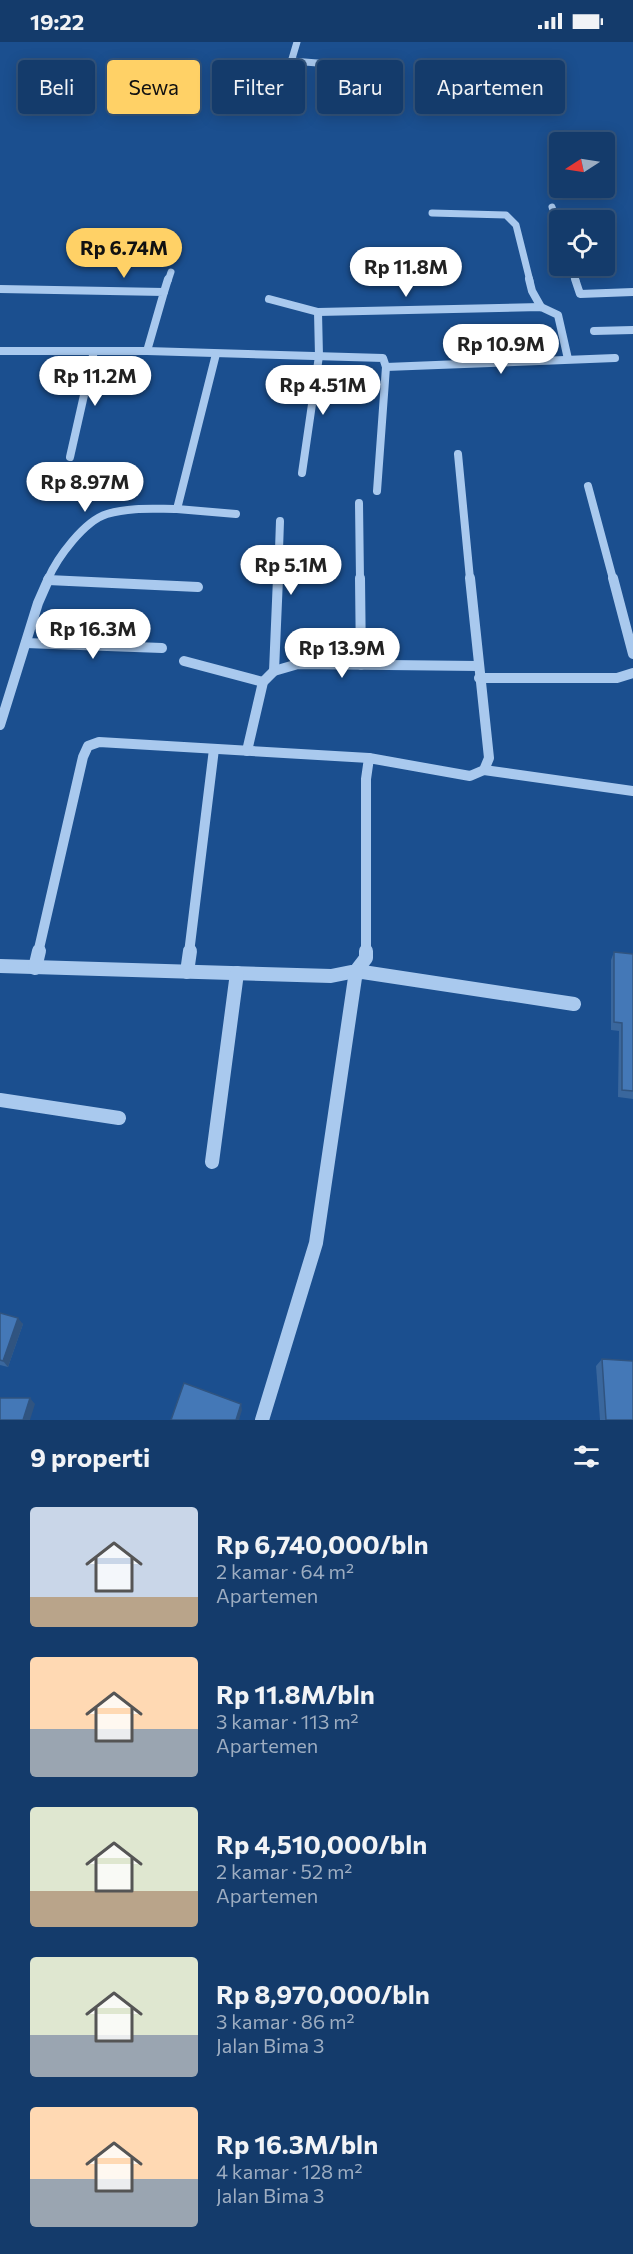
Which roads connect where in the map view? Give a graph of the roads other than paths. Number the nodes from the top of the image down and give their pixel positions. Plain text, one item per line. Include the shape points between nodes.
1 (297, 42) edge
2 (292, 60) edge
3 (552, 207) dead end
4 (553, 210) edge
5 (432, 213) dead end
6 (171, 272) dead end
7 (574, 276) edge
8 (0, 289) edge
9 (164, 292) junction
10 (633, 292) edge
11 (269, 299) dead end
12 (541, 307) junction
13 (318, 312) junction
14 (633, 330) edge
15 (594, 331) dead end
16 (0, 351) edge
17 (94, 351) junction
18 (147, 351) junction
19 (216, 354) junction
20 (319, 356) junction
21 (615, 358) dead end
22 (568, 359) junction
23 (386, 367) junction
24 (458, 454) dead end
25 (70, 458) dead end
26 (302, 473) dead end
27 (588, 486) dead end
28 (377, 491) dead end
29 (358, 503) dead end
30 (177, 509) junction
31 (236, 514) dead end
32 (280, 521) dead end
33 (48, 580) junction
34 (198, 587) dead end
35 (26, 643) junction
36 (162, 648) dead end
37 (633, 654) edge
38 (184, 662) dead end
39 (361, 665) junction
40 (478, 666) junction
41 (274, 671) junction
42 (633, 674) edge
43 (479, 678) junction
44 (263, 682) junction
45 (0, 725) edge
46 (214, 748) junction
47 (247, 751) junction
48 (369, 758) junction
49 (484, 770) junction
50 (633, 791) edge
51 (0, 966) edge
52 (35, 968) junction
53 (356, 971) junction
54 (188, 972) junction
55 (237, 973) junction
56 (574, 1004) dead end
57 (0, 1100) edge
58 (119, 1118) dead end
59 (212, 1162) dead end
60 (262, 1420) edge

1 - 2 street
3 - 4 street
5 - 12 street via 506,215 516,225 532,291
6 - 9 street
7 - 10 street via 580,294
8 - 9 street
9 - 18 street
11 - 13 street
12 - 13 street
12 - 22 street via 558,315
13 - 20 street
14 - 15 street
16 - 17 street
17 - 18 street
17 - 25 street
18 - 19 street
19 - 20 street
19 - 30 street
20 - 23 street via 383,358
20 - 26 street
21 - 22 street
22 - 23 street
23 - 28 street
24 - 40 street
27 - 37 street
29 - 39 street
30 - 31 street
30 - 33 street via 134,508 104,515 70,542
32 - 41 street
33 - 34 street
33 - 35 street
35 - 36 street
35 - 45 street
38 - 44 street
39 - 40 street
39 - 41 street via 298,664
40 - 43 street
41 - 44 street
42 - 43 street via 617,678
43 - 49 street via 489,758
44 - 47 street
46 - 47 street
46 - 52 street via 99,742 88,746
46 - 54 street
47 - 48 street
48 - 49 street via 470,776
48 - 53 street via 366,958
49 - 50 street
51 - 52 street
52 - 54 street
53 - 55 street via 331,976
53 - 56 street
53 - 60 street via 316,1243
54 - 55 street
55 - 59 street
57 - 58 street

